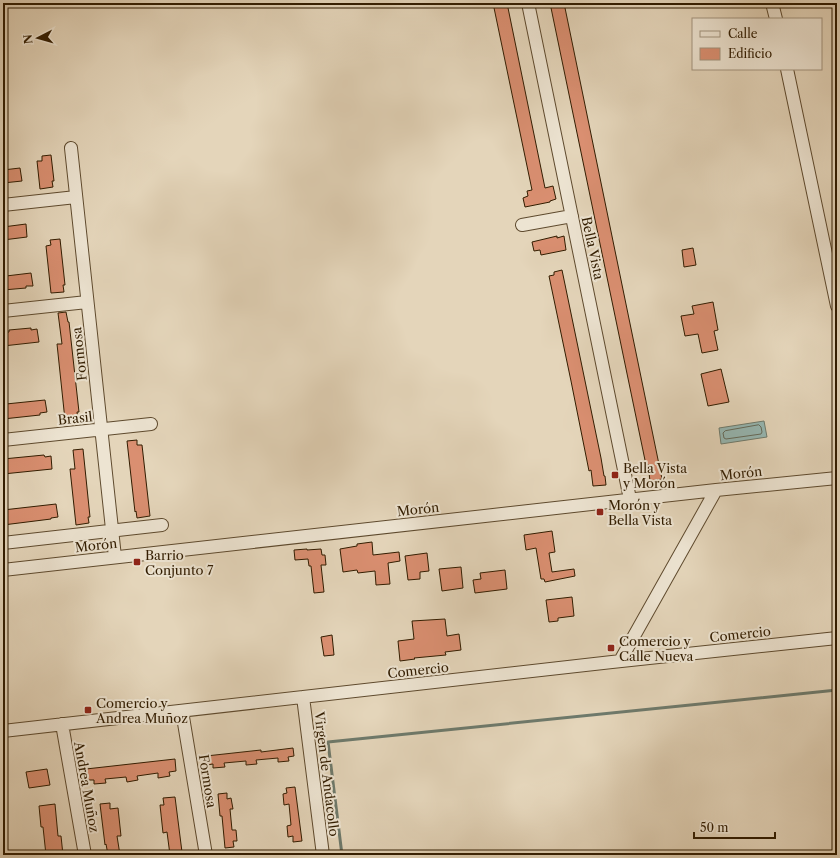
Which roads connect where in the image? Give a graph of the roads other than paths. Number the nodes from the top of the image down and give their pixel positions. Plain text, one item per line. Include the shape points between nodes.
1 (528, 3) edge
2 (772, 3) edge
3 (776, 18) edge
4 (786, 70) edge
5 (71, 148) dead end
6 (76, 197) junction
7 (3, 205) edge
8 (572, 216) junction
9 (522, 225) dead end
10 (88, 302) junction
11 (837, 306) edge
12 (3, 311) edge
13 (151, 424) dead end
14 (101, 429) junction
15 (3, 440) edge
16 (837, 478) edge
17 (716, 490) junction
18 (630, 500) junction
19 (162, 525) dead end
20 (112, 530) junction
21 (3, 543) edge
22 (115, 557) junction
23 (3, 570) edge
24 (837, 638) edge
25 (620, 661) junction
26 (303, 697) junction
27 (182, 711) junction
28 (62, 724) junction
29 (3, 731) edge
30 (85, 855) edge
31 (206, 855) edge
32 (323, 855) edge

1 - 8 street, Bella Vista
2 - 3 street
4 - 11 street
5 - 6 street, Formosa
6 - 7 street
6 - 10 street, Formosa
8 - 9 street
8 - 18 street, Bella Vista
10 - 12 street
10 - 14 street, Formosa
13 - 14 street, Brasil
14 - 15 street, Brasil
14 - 20 street, Formosa
16 - 17 street, Morón
17 - 18 street, Morón
17 - 25 street
18 - 22 street, Morón
19 - 20 street, Morón
20 - 21 street, Morón
20 - 22 street, Formosa
22 - 23 street, Morón
24 - 25 street, Comercio
25 - 26 street, Comercio
26 - 27 street, Comercio
26 - 32 street, Virgen de Andacollo
27 - 28 street, Comercio
27 - 31 street, Formosa
28 - 29 street, Comercio
28 - 30 street, Andrea Muñoz

